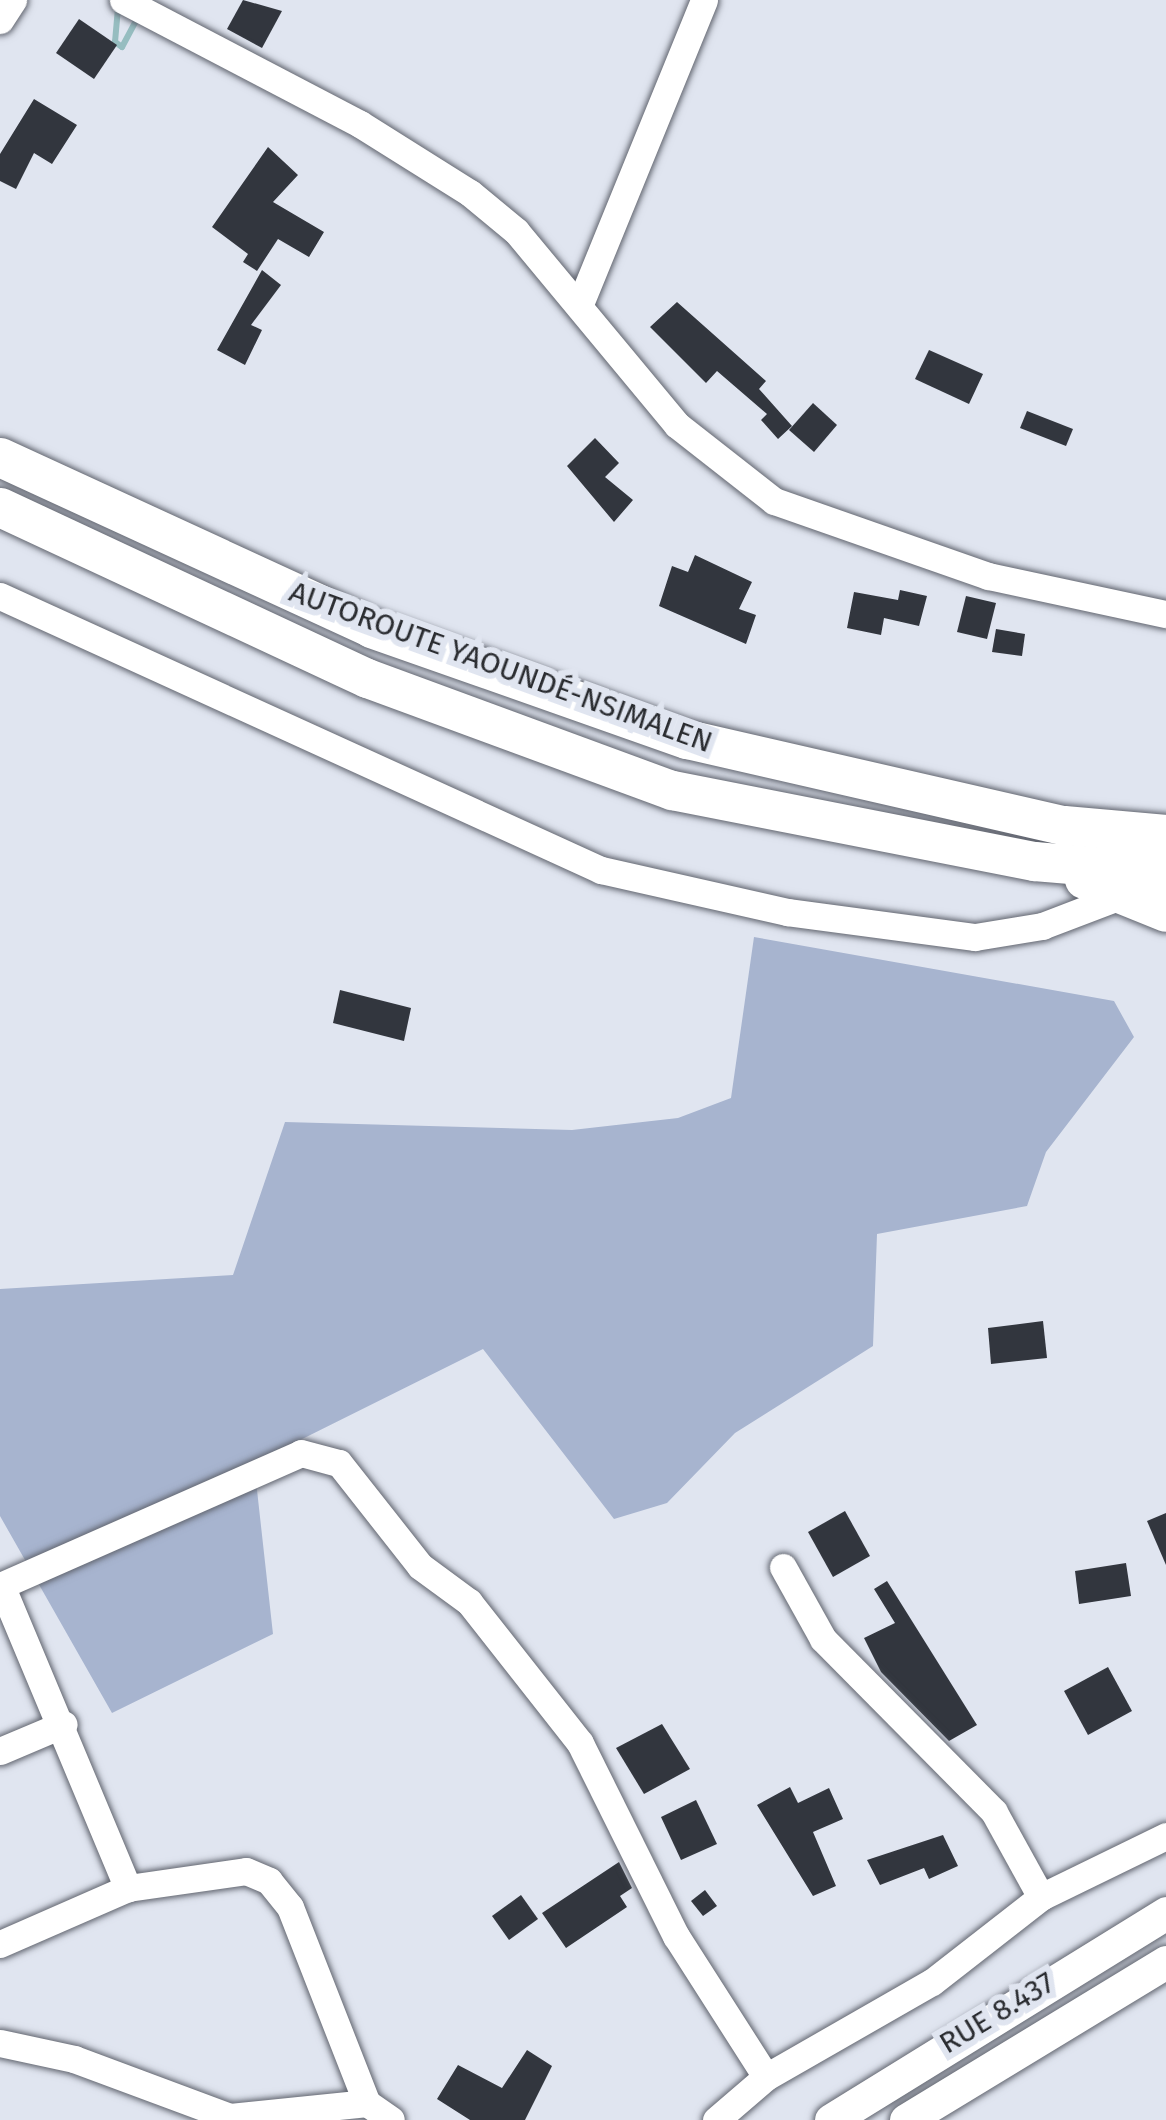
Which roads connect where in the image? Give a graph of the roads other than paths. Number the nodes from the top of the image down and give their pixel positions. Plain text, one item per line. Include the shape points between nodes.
1 (13, 0) edge
2 (123, 0) edge
3 (704, 0) edge
4 (0, 20) edge
5 (580, 304) junction
6 (0, 458) edge
7 (0, 508) edge
8 (0, 596) edge
9 (1166, 614) edge
10 (1166, 814) edge
11 (1064, 825) junction
12 (1166, 834) edge
13 (1034, 862) junction
14 (1166, 872) edge
15 (1126, 894) junction
16 (1166, 912) edge
17 (783, 1567) dead end
18 (0, 1586) edge
19 (64, 1724) junction
20 (0, 1751) edge
21 (1166, 1836) edge
22 (128, 1888) junction
23 (1041, 1897) junction
24 (1166, 1912) edge
25 (0, 1944) edge
26 (1166, 1962) edge
27 (0, 2043) edge
28 (766, 2077) junction
29 (367, 2103) junction
30 (391, 2120) edge
31 (716, 2120) edge
32 (831, 2120) edge
33 (906, 2120) edge

1 - 4 street
2 - 5 street via 430,166 516,231
3 - 5 street
5 - 9 street via 677,424 774,500 988,575
6 - 11 highway, AUTOROUTE YAOUNDÉ-NSIMALEN via 371,628 641,723
7 - 13 highway, AUTOROUTE YAOUNDÉ-NSIMALEN via 367,678 672,790
8 - 15 street via 601,870 787,912 975,937 1042,926
10 - 11 highway
11 - 12 highway, AUTOROUTE YAOUNDÉ-NSIMALEN
13 - 14 highway, AUTOROUTE YAOUNDÉ-NSIMALEN
13 - 15 highway
15 - 16 highway
17 - 23 street via 823,1639 994,1812
18 - 19 street
18 - 28 street via 301,1453 339,1463 420,1566 469,1602 580,1743 676,1936
19 - 20 street
19 - 22 street
21 - 23 street
22 - 25 street
22 - 29 street via 214,1871 269,1881 290,1907
23 - 28 street via 932,1982
24 - 32 main road, RUE 8.437
26 - 33 main road, RUE 8.437
27 - 29 street via 74,2059 230,2117
28 - 31 street
29 - 30 street

